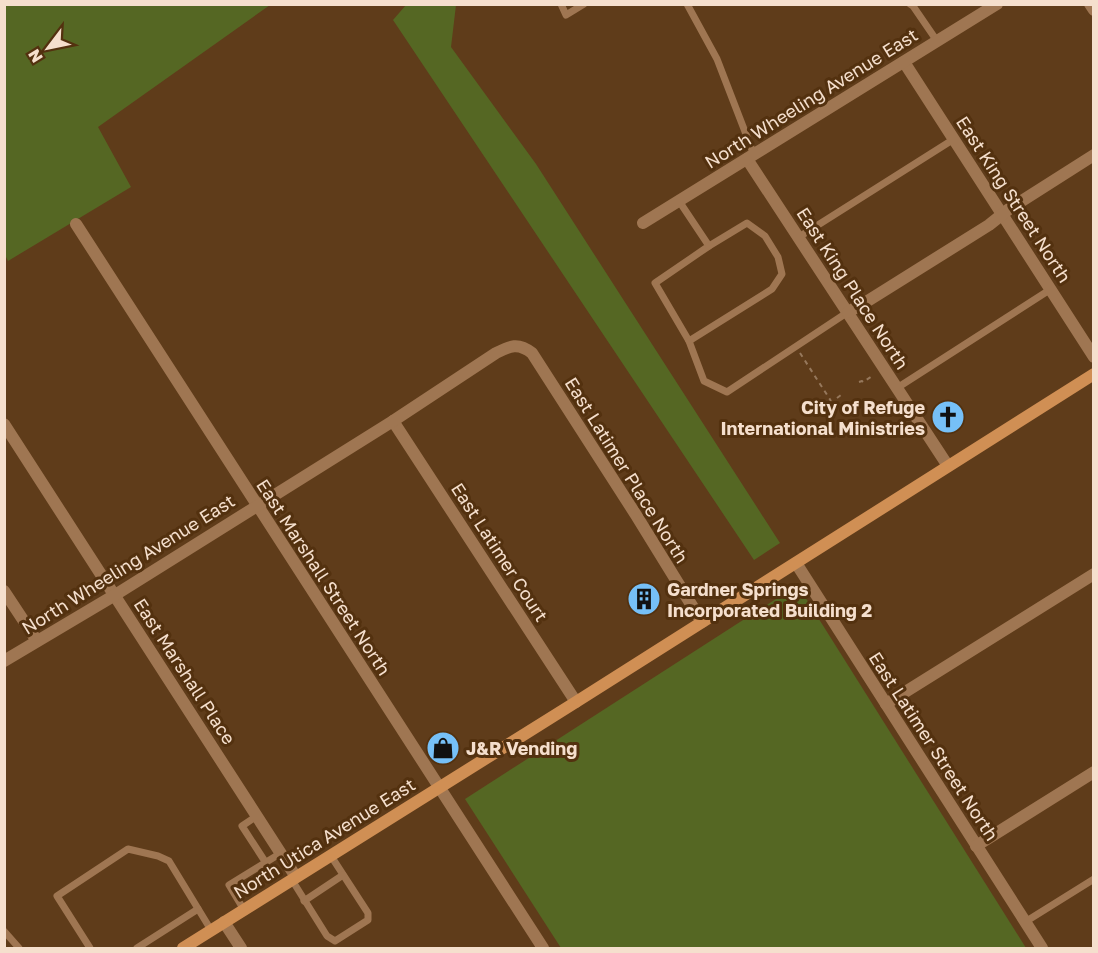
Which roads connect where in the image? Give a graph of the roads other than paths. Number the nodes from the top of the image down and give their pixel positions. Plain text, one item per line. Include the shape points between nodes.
1 (561, 4) edge
2 (584, 4) edge
3 (687, 4) edge
4 (910, 4) edge
5 (997, 4) edge
6 (1090, 4) edge
7 (1094, 10) edge
8 (937, 42) junction
9 (904, 62) junction
10 (954, 139) junction
11 (1094, 155) edge
12 (751, 157) junction
13 (679, 201) junction
14 (1003, 214) junction
15 (643, 223) dead end
16 (76, 224) dead end
17 (799, 237) junction
18 (709, 246) junction
19 (1051, 289) junction
20 (848, 312) junction
21 (688, 341) junction
22 (515, 346) joint
23 (1094, 357) edge
24 (1094, 374) edge
25 (897, 388) junction
26 (393, 421) junction
27 (6, 427) edge
28 (948, 466) junction
29 (257, 506) junction
30 (796, 563) junction
31 (1094, 574) edge
32 (4, 591) edge
33 (115, 595) junction
34 (702, 622) junction
35 (37, 642) junction
36 (4, 661) edge
37 (576, 702) junction
38 (886, 704) junction
39 (1094, 772) edge
40 (438, 787) junction
41 (257, 816) junction
42 (976, 846) junction
43 (281, 853) junction
44 (330, 856) junction
45 (266, 863) junction
46 (343, 875) junction
47 (294, 879) junction
48 (1094, 879) edge
49 (304, 901) junction
50 (198, 909) junction
51 (244, 910) junction
52 (224, 922) junction
53 (1025, 922) junction
54 (212, 930) junction
55 (4, 931) edge
56 (19, 948) edge
57 (90, 948) edge
58 (137, 948) edge
59 (183, 948) edge
60 (241, 948) edge
61 (543, 948) edge
62 (1042, 948) edge

1 - 2 lane via 566,15
3 - 12 lane via 717,59
4 - 8 lane
5 - 8 street, North Wheeling Avenue East
6 - 7 street
8 - 9 street, North Wheeling Avenue East
9 - 10 street, East King Street North
9 - 12 street, North Wheeling Avenue East
10 - 14 street, East King Street North
10 - 17 lane
11 - 14 street
12 - 13 street, North Wheeling Avenue East
12 - 17 street, East King Place North
13 - 15 street, North Wheeling Avenue East
13 - 18 lane
14 - 19 street, East King Street North
14 - 20 street
16 - 29 street, East Marshall Street North
17 - 20 street, East King Place North
18 - 21 lane via 655,283
18 - 21 lane via 747,223 765,236 778,257 782,274 772,289
19 - 23 street, East King Street North
19 - 25 lane
20 - 21 lane via 727,392 704,381
20 - 25 street, East King Place North
22 - 26 street, North Wheeling Avenue East via 496,353
22 - 34 street, East Latimer Place North via 532,353
24 - 28 main road, North Utica Avenue East
25 - 28 street, East King Place North
26 - 29 street, North Wheeling Avenue East
26 - 37 street, East Latimer Court
27 - 33 street, East Marshall Place
28 - 30 main road, North Utica Avenue East
29 - 33 street, North Wheeling Avenue East
29 - 40 street, East Marshall Street North
30 - 34 main road, North Utica Avenue East
30 - 38 street, East Latimer Street North
31 - 38 street
32 - 35 street
33 - 35 street, North Wheeling Avenue East
33 - 41 street, East Marshall Place
34 - 37 main road, North Utica Avenue East
35 - 36 street, North Wheeling Avenue East
37 - 40 main road, North Utica Avenue East
38 - 42 street, East Latimer Street North
39 - 42 street
40 - 44 main road, North Utica Avenue East
40 - 61 street, East Marshall Street North
41 - 43 street, East Marshall Place
41 - 45 lane via 242,826
42 - 53 street, East Latimer Street North
43 - 45 lane
43 - 47 street, East Marshall Place
44 - 46 lane
44 - 47 main road, North Utica Avenue East
45 - 51 lane via 228,885
46 - 49 lane
46 - 49 lane via 368,920 335,941 327,936
47 - 49 lane
47 - 51 main road, North Utica Avenue East
48 - 53 lane
50 - 54 lane
50 - 57 lane via 169,861 128,849 57,896
50 - 58 lane
51 - 52 main road, North Utica Avenue East
52 - 54 main road, North Utica Avenue East
52 - 60 street
53 - 62 street, East Latimer Street North
54 - 59 main road, North Utica Avenue East
55 - 56 lane

